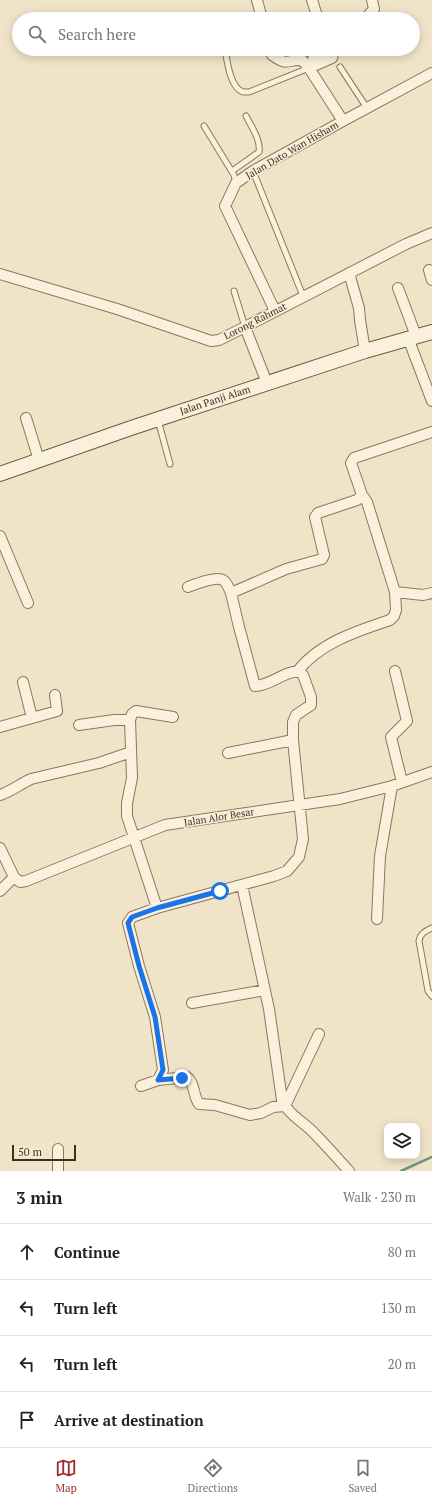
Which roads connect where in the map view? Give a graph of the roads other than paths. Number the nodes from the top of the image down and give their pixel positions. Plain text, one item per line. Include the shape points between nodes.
1 (257, 0) edge
2 (312, 0) edge
3 (372, 0) edge
4 (260, 12) edge
5 (316, 12) edge
6 (371, 12) edge
7 (226, 56) edge
8 (275, 56) edge
9 (316, 56) edge
10 (332, 56) edge
11 (312, 67) junction
12 (340, 67) dead end
13 (432, 73) edge
14 (368, 108) junction
15 (246, 116) dead end
16 (343, 121) junction
17 (204, 126) dead end
18 (232, 171) junction
19 (253, 171) junction
20 (236, 183) junction
21 (432, 233) edge
22 (349, 273) junction
23 (0, 274) edge
24 (398, 288) dead end
25 (234, 291) dead end
26 (303, 296) junction
27 (275, 311) junction
28 (245, 327) junction
29 (431, 335) edge
30 (412, 337) junction
31 (364, 351) junction
32 (267, 383) junction
33 (432, 401) edge
34 (26, 418) dead end
35 (158, 419) junction
36 (432, 432) edge
37 (39, 460) junction
38 (170, 464) dead end
39 (0, 474) edge
40 (362, 494) junction
41 (0, 536) edge
42 (188, 587) dead end
43 (395, 592) junction
44 (232, 593) junction
45 (432, 593) edge
46 (28, 603) dead end
47 (395, 671) dead end
48 (297, 672) junction
49 (23, 682) dead end
50 (54, 695) dead end
51 (172, 717) dead end
52 (32, 718) junction
53 (130, 720) junction
54 (79, 725) dead end
55 (0, 727) edge
56 (293, 740) junction
57 (131, 752) junction
58 (228, 753) dead end
59 (432, 772) edge
60 (397, 784) junction
61 (0, 795) edge
62 (301, 805) junction
63 (134, 837) junction
64 (0, 848) edge
65 (14, 877) junction
66 (242, 885) junction
67 (0, 891) edge
68 (157, 908) junction
69 (377, 919) dead end
70 (432, 928) edge
71 (265, 990) junction
72 (432, 996) edge
73 (192, 1003) dead end
74 (319, 1034) dead end
75 (158, 1080) junction
76 (141, 1086) dead end
77 (285, 1106) junction
78 (58, 1149) dead end
79 (58, 1171) edge
80 (349, 1171) edge

1 - 4 street
2 - 5 street
3 - 6 street via 374,9
7 - 11 lane via 230,76 242,92 249,92
8 - 11 street via 289,63 302,60
9 - 11 street
10 - 11 street
11 - 16 street
12 - 14 lane
13 - 14 street, Jalan Dato Wan Hisham
14 - 16 street, Jalan Dato Wan Hisham
15 - 18 lane via 255,133 259,152
16 - 19 street, Jalan Dato Wan Hisham
17 - 18 lane
18 - 20 lane
19 - 20 street, Jalan Dato Wan Hisham
19 - 26 lane
20 - 27 street, Jalan Dato Wan Hisham via 225,206
21 - 22 street, Lorong Rahmat
22 - 26 street, Lorong Rahmat
22 - 31 street via 359,308
23 - 28 street, Lorong Rahmat via 212,341
24 - 30 street
25 - 28 lane
26 - 27 street, Lorong Rahmat
27 - 28 street, Lorong Rahmat
28 - 32 street
29 - 30 main road, Jalan Panji Alam
30 - 31 main road, Jalan Panji Alam
30 - 33 street
31 - 32 main road, Jalan Panji Alam
32 - 35 main road, Jalan Panji Alam
34 - 37 street
35 - 37 main road, Jalan Panji Alam
35 - 38 lane
36 - 40 street via 354,458 351,463
37 - 39 main road, Jalan Panji Alam
40 - 43 street via 367,502
40 - 44 street via 357,500 318,513 315,517 324,555 322,559 286,569
41 - 46 street
42 - 44 street via 208,580 221,579
43 - 45 street via 423,595
43 - 48 street via 396,610 390,620 349,634 310,657
44 - 48 street via 255,686 262,686 289,673
47 - 60 street via 407,721 391,737
48 - 56 street via 304,675 311,705 296,715 293,722
49 - 52 street
50 - 52 street via 57,711
51 - 53 street via 136,711
52 - 55 street
53 - 54 street
53 - 57 street
56 - 58 street
56 - 62 street
57 - 61 street via 99,763 31,779
57 - 63 street via 132,778 127,816
59 - 60 street, Jalan Alor Besar
60 - 62 street, Jalan Alor Besar
60 - 69 street via 380,856
62 - 63 street, Jalan Alor Besar via 165,825
62 - 66 street via 304,839 299,857 288,871
63 - 65 street, Jalan Alor Besar via 26,881 20,882
63 - 68 street
64 - 65 street
65 - 67 street
66 - 68 street
66 - 71 street
68 - 75 street via 132,917 128,923 155,1017 163,1070
70 - 72 lane via 422,933 419,941 428,990
71 - 73 street
71 - 77 street
74 - 77 street
75 - 76 street
75 - 77 street via 187,1077 192,1083 199,1104 215,1105 250,1115 273,1107
77 - 80 street
78 - 79 street

